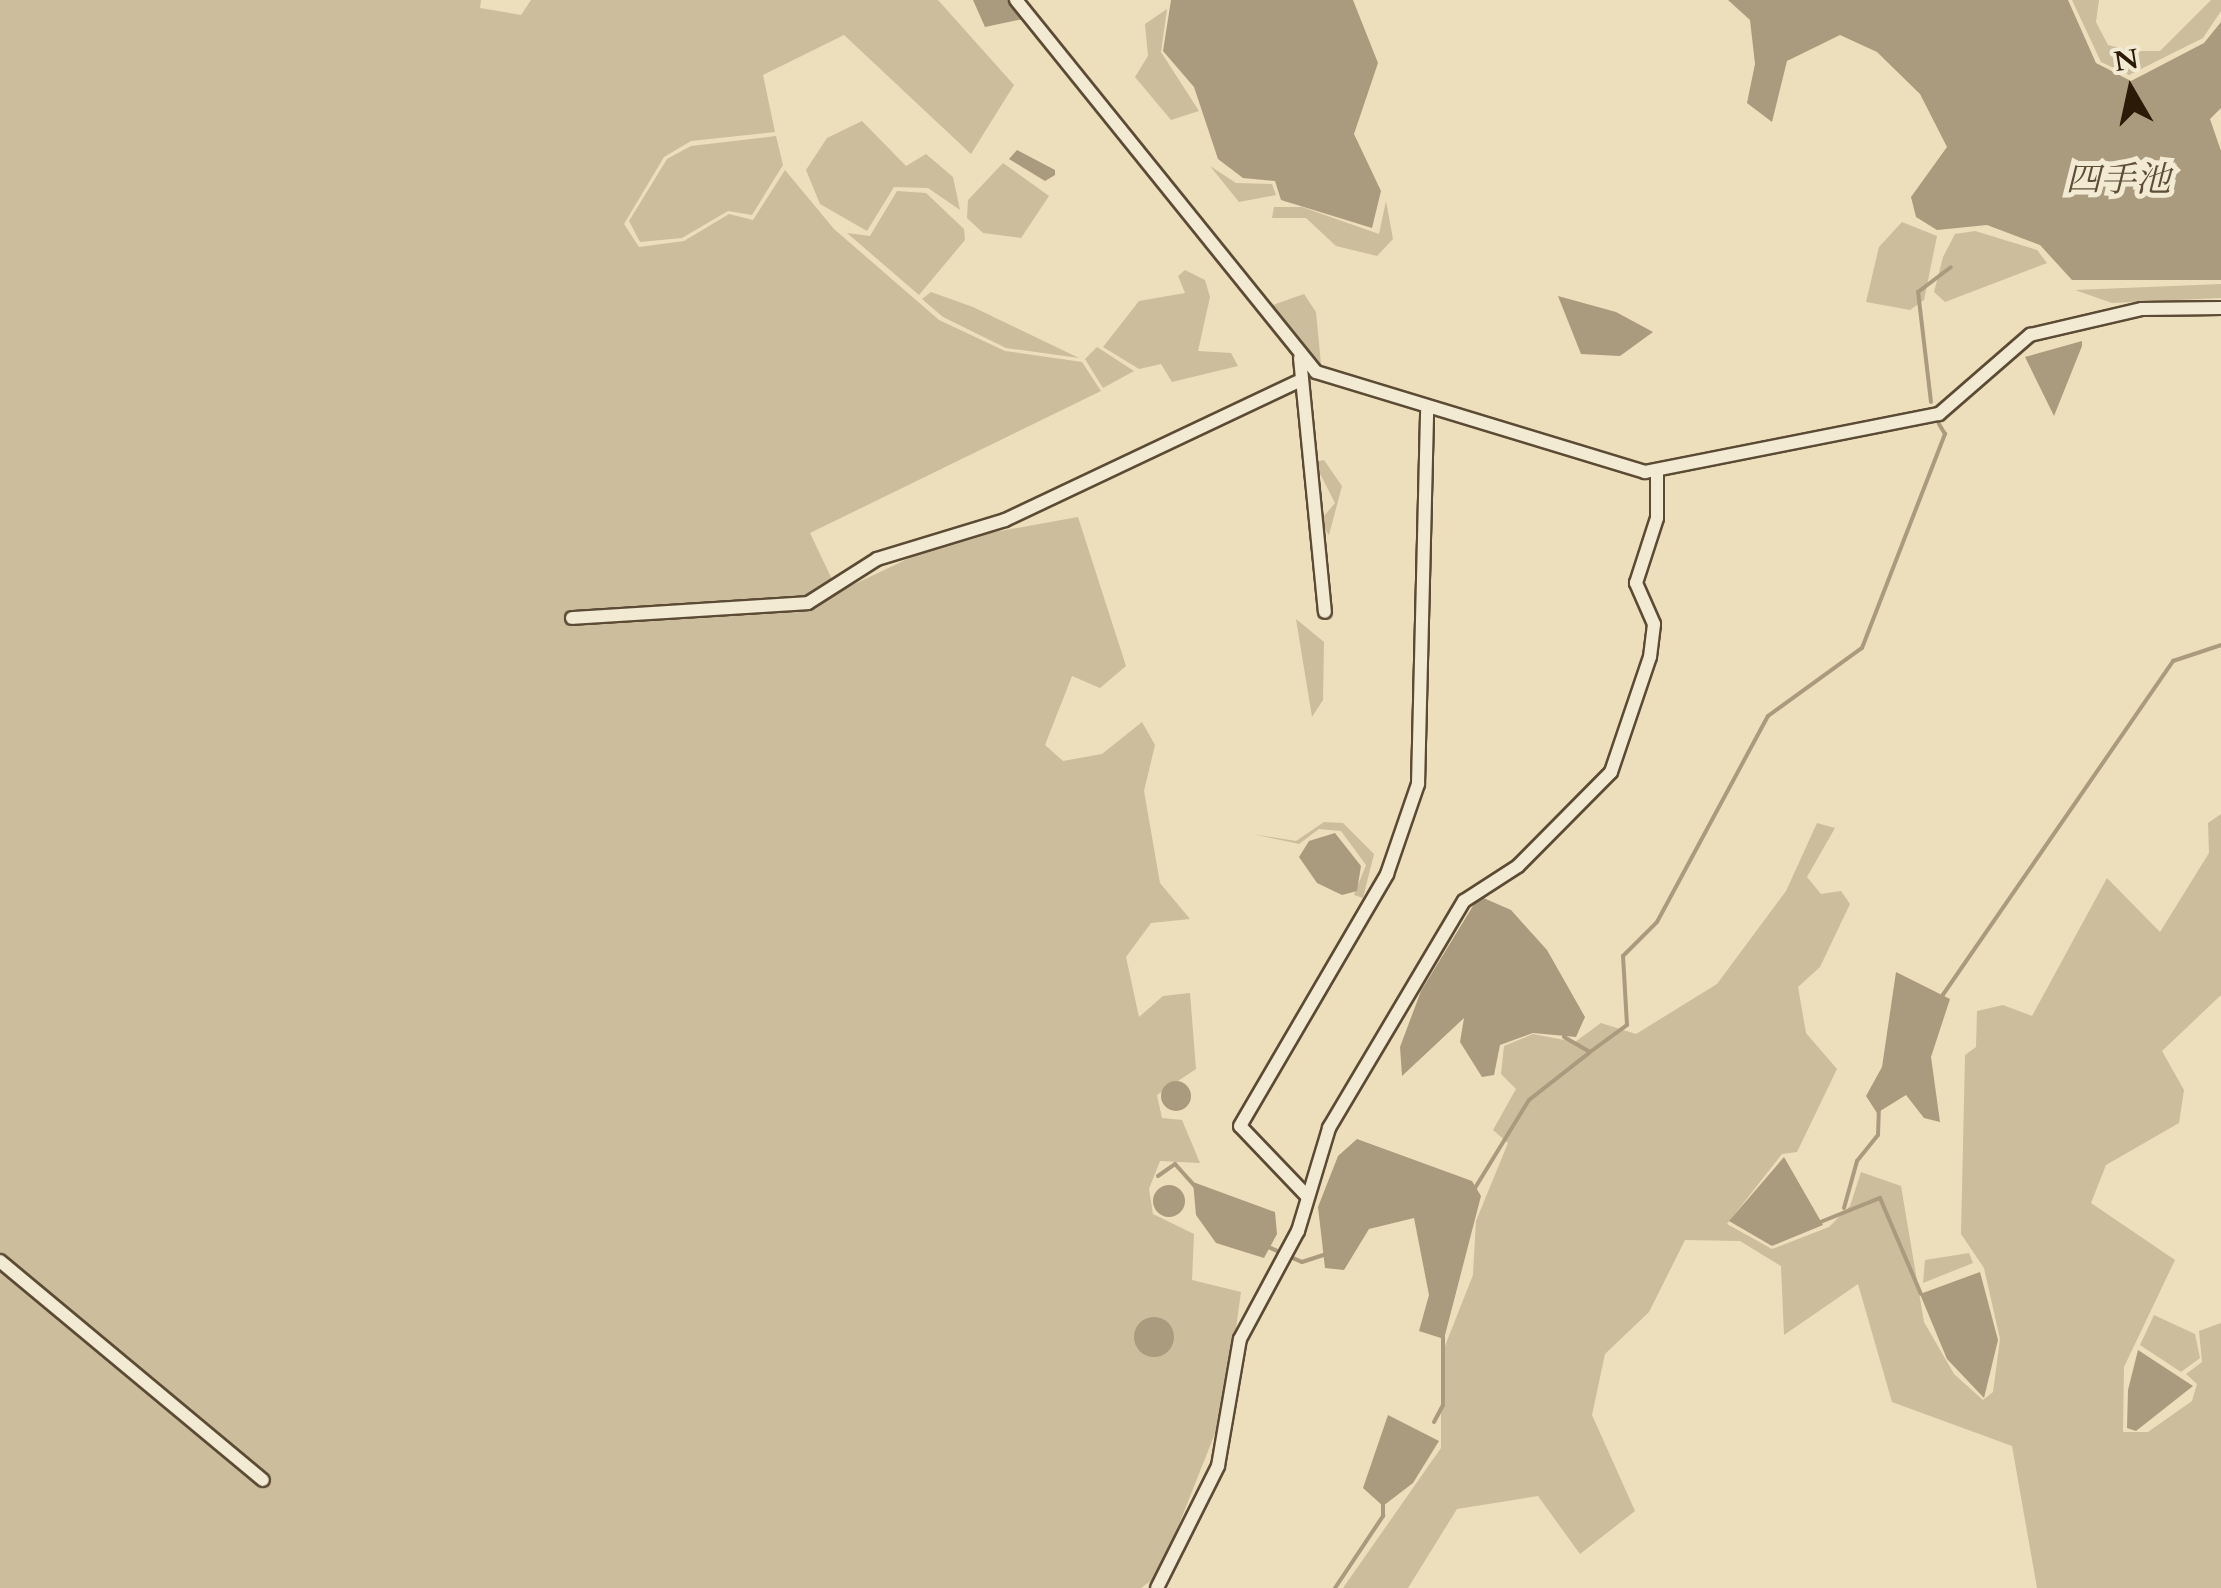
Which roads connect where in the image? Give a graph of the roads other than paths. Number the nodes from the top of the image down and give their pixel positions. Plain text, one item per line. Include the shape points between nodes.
1 (1016, 0) edge
2 (2221, 308) edge
3 (1300, 358) junction
4 (1298, 382) junction
5 (1427, 411) junction
6 (1657, 473) junction
7 (1325, 612) dead end
8 (572, 618) dead end
9 (1306, 1195) junction
10 (0, 1261) edge
11 (263, 1480) dead end
12 (1158, 1588) edge

1 - 3 street
2 - 6 street via 2142,310 2030,335 1939,414
3 - 4 street
3 - 5 street via 1336,384
4 - 7 street
4 - 8 street via 1005,520 877,559 808,603
5 - 6 street
5 - 9 street via 1418,784 1386,874 1240,1126
6 - 9 street via 1657,518 1636,582 1654,624 1650,657 1612,772 1518,866 1464,901 1328,1128
9 - 12 street via 1240,1339 1218,1466
10 - 11 street

